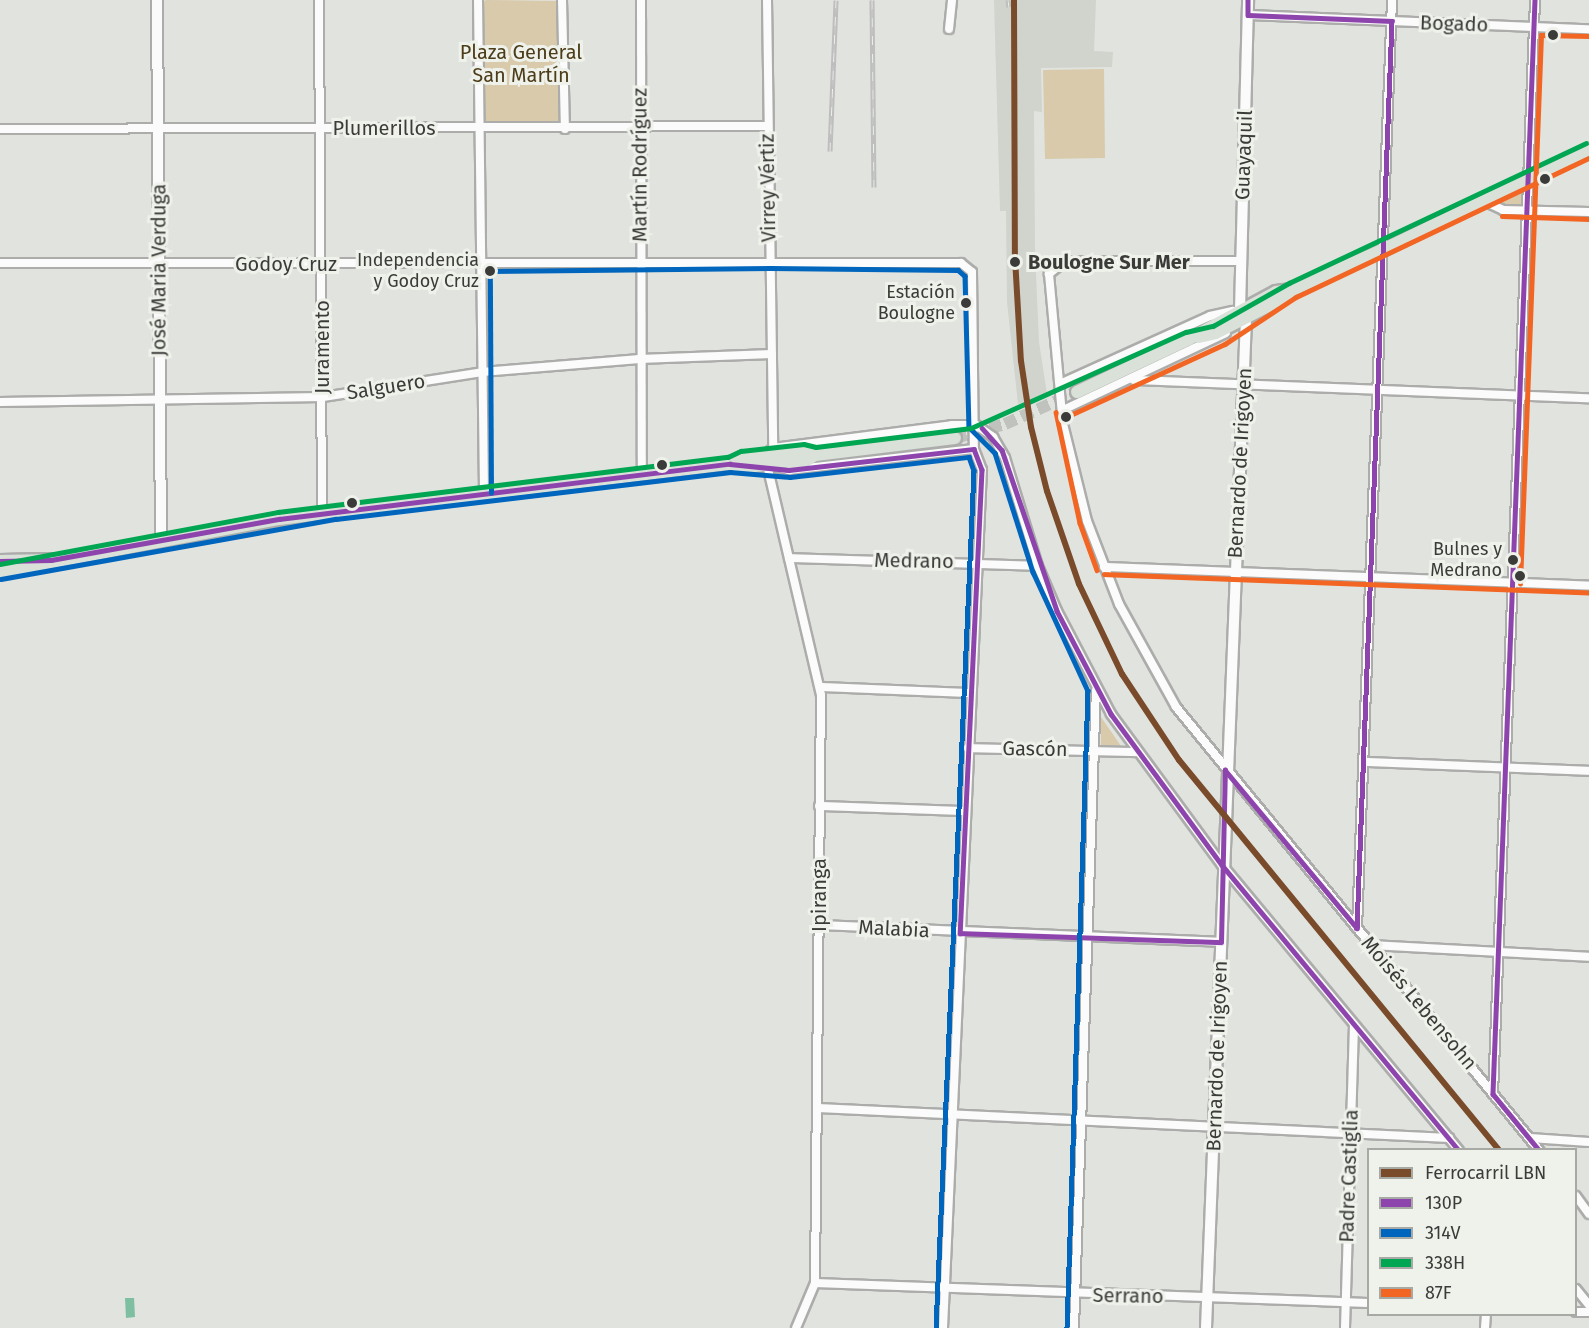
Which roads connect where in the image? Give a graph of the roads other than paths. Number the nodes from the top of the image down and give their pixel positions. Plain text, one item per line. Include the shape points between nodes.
1 (157, 0) edge
2 (318, 0) edge
3 (478, 0) edge
4 (562, 0) edge
5 (641, 0) edge
6 (767, 0) edge
7 (952, 0) edge
8 (1248, 0) edge
9 (1392, 0) edge
10 (1535, 0) edge
11 (1248, 15) junction
12 (1392, 21) junction
13 (1534, 27) junction
14 (949, 29) dead end
15 (1589, 29) edge
16 (767, 126) junction
17 (157, 128) junction
18 (320, 128) junction
19 (480, 128) junction
20 (0, 129) edge
21 (565, 129) junction
22 (638, 129) junction
23 (1589, 150) edge
24 (1529, 180) junction
25 (1484, 201) junction
26 (1527, 210) junction
27 (1589, 212) edge
28 (1384, 249) junction
29 (770, 260) junction
30 (1241, 261) junction
31 (640, 262) junction
32 (0, 263) edge
33 (322, 264) junction
34 (482, 264) junction
35 (160, 265) junction
36 (1243, 314) junction
37 (772, 354) junction
38 (639, 359) junction
39 (482, 372) junction
40 (1134, 380) junction
41 (1060, 384) junction
42 (1243, 385) junction
43 (1378, 390) junction
44 (1077, 392) tunnel mouth
45 (1521, 396) junction
46 (323, 397) junction
47 (1589, 398) edge
48 (159, 399) junction
49 (0, 402) edge
50 (1063, 410) junction
51 (976, 425) junction
52 (956, 438) tunnel mouth
53 (974, 449) junction
54 (769, 456) junction
55 (642, 475) junction
56 (484, 493) junction
57 (322, 514) junction
58 (161, 540) junction
59 (789, 558) junction
60 (977, 562) junction
61 (1038, 566) junction
62 (1104, 567) junction
63 (1, 569) edge
64 (1235, 573) junction
65 (1373, 578) junction
66 (1513, 584) junction
67 (1589, 586) edge
68 (820, 687) junction
69 (1096, 689) junction
70 (970, 693) junction
71 (968, 748) junction
72 (1094, 751) junction
73 (1137, 752) junction
74 (1366, 762) junction
75 (1506, 767) junction
76 (1226, 770) junction
77 (1589, 771) edge
78 (819, 806) junction
79 (965, 811) junction
80 (1222, 865) junction
81 (818, 926) junction
82 (1357, 928) junction
83 (960, 933) junction
84 (1087, 938) junction
85 (1221, 942) junction
86 (1370, 945) junction
87 (1500, 954) junction
88 (1589, 957) edge
89 (1354, 1025) junction
90 (1493, 1094) junction
91 (818, 1108) junction
92 (953, 1114) junction
93 (1080, 1122) junction
94 (1214, 1128) junction
95 (1350, 1135) junction
96 (1449, 1138) junction
97 (1530, 1138) junction
98 (1589, 1142) edge
99 (1458, 1148) edge
100 (1538, 1148) edge
101 (1577, 1199) edge
102 (1589, 1214) edge
103 (815, 1283) junction
104 (944, 1287) junction
105 (1577, 1291) edge
106 (1075, 1295) junction
107 (1207, 1298) junction
108 (1346, 1303) junction
109 (1367, 1303) edge
110 (1589, 1305) edge
111 (796, 1328) edge
112 (943, 1328) edge
113 (1074, 1328) edge
114 (1206, 1328) edge
115 (1344, 1328) edge

1 - 17 street, José Maria Verduga
2 - 18 street, Juramento
3 - 19 street
4 - 21 street
5 - 22 street, Martín Rodríguez
6 - 16 street, Virrey Vértiz
7 - 14 street
8 - 11 street, Guayaquil
9 - 12 street
10 - 13 street
11 - 12 street, Bogado
11 - 30 street, Guayaquil
12 - 13 street, Bogado
12 - 28 street
13 - 15 street, Bogado
13 - 24 street
16 - 22 street, Plumerillos
16 - 29 street, Virrey Vértiz
17 - 18 street, Plumerillos
17 - 20 street, Plumerillos
17 - 35 street, José Maria Verduga
18 - 19 street, Plumerillos
18 - 33 street, Juramento
19 - 21 street, Plumerillos
19 - 34 street
21 - 22 street, Plumerillos
22 - 31 street, Martín Rodríguez
23 - 24 main road
24 - 25 main road
24 - 26 street
25 - 26 street via 1503,210
25 - 28 main road
26 - 27 street
26 - 45 street
28 - 36 main road
28 - 43 street
29 - 31 street, Godoy Cruz
29 - 37 street, Virrey Vértiz
29 - 51 street, Godoy Cruz via 967,266 972,272
30 - 36 street, Guayaquil
30 - 41 street, Moisés Lebensohn via 1058,264 1047,281
31 - 34 street, Godoy Cruz
31 - 38 street, Martín Rodríguez
32 - 35 street, Godoy Cruz
33 - 34 street, Godoy Cruz
33 - 35 street, Godoy Cruz
33 - 46 street, Juramento
34 - 39 street
35 - 48 street, José Maria Verduga
36 - 40 street via 1221,337
36 - 41 street via 1210,316
36 - 42 street, Bernardo de Irigoyen
36 - 44 main road via 1216,333 1189,339
37 - 38 street, Salguero
37 - 54 street, Virrey Vértiz
38 - 39 street, Salguero
38 - 55 street, Martín Rodríguez
39 - 46 street, Salguero
39 - 56 street
40 - 42 street
40 - 50 street
41 - 50 street, Moisés Lebensohn
42 - 43 street
42 - 64 street, Bernardo de Irigoyen
43 - 45 street
43 - 65 street
45 - 47 street
45 - 66 street
46 - 48 street, Salguero
46 - 57 street, Juramento
48 - 49 street, Salguero
48 - 58 street, José Maria Verduga
50 - 62 street, Moisés Lebensohn via 1087,521
51 - 53 street
51 - 54 street
51 - 61 street via 993,437 1002,450
52 - 54 main road via 815,455 804,451
53 - 54 street via 789,470
53 - 60 street via 982,463
54 - 55 main road
54 - 59 street, Ipiranga
55 - 56 main road
56 - 57 main road
57 - 58 main road
58 - 63 main road
59 - 60 street, Medrano
59 - 68 street, Ipiranga
60 - 61 street, Medrano
60 - 70 street
61 - 69 street
62 - 64 street
62 - 76 street, Moisés Lebensohn via 1156,676
64 - 65 street
64 - 76 street, Bernardo de Irigoyen
65 - 66 street
65 - 74 street
66 - 67 street
66 - 75 street
68 - 70 street
68 - 78 street, Ipiranga
69 - 72 street
69 - 73 street
70 - 71 street
71 - 72 street, Gascón
71 - 79 street
72 - 73 street, Gascón
72 - 84 street
73 - 80 street
74 - 75 street
74 - 82 street
75 - 77 street
75 - 87 street
76 - 80 street, Bernardo de Irigoyen
76 - 82 street, Moisés Lebensohn
78 - 79 street
78 - 81 street, Ipiranga
79 - 83 street
80 - 85 street, Bernardo de Irigoyen
80 - 89 street
81 - 83 street, Malabia
81 - 91 street, Ipiranga
82 - 86 street, Moisés Lebensohn
83 - 84 street, Malabia
83 - 92 street
84 - 85 street, Malabia
84 - 93 street
85 - 94 street, Bernardo de Irigoyen
86 - 87 street
86 - 90 street, Moisés Lebensohn
87 - 88 street
87 - 90 street
89 - 95 street, Padre Castiglia
89 - 96 street
90 - 97 street, Moisés Lebensohn
91 - 92 street
91 - 103 street, Ipiranga
92 - 93 street
92 - 104 street
93 - 94 street
93 - 106 street
94 - 95 street
94 - 107 street, Bernardo de Irigoyen
95 - 96 street
95 - 108 street, Padre Castiglia
96 - 99 street
97 - 98 street
97 - 100 street, Moisés Lebensohn
101 - 102 street
103 - 104 street, Serrano
103 - 111 street, Ipiranga
104 - 106 street, Serrano
104 - 112 street
105 - 110 street
106 - 107 street, Serrano
106 - 113 street
107 - 108 street, Serrano
107 - 114 street, Bernardo de Irigoyen
108 - 109 street, Serrano
108 - 115 street, Padre Castiglia

